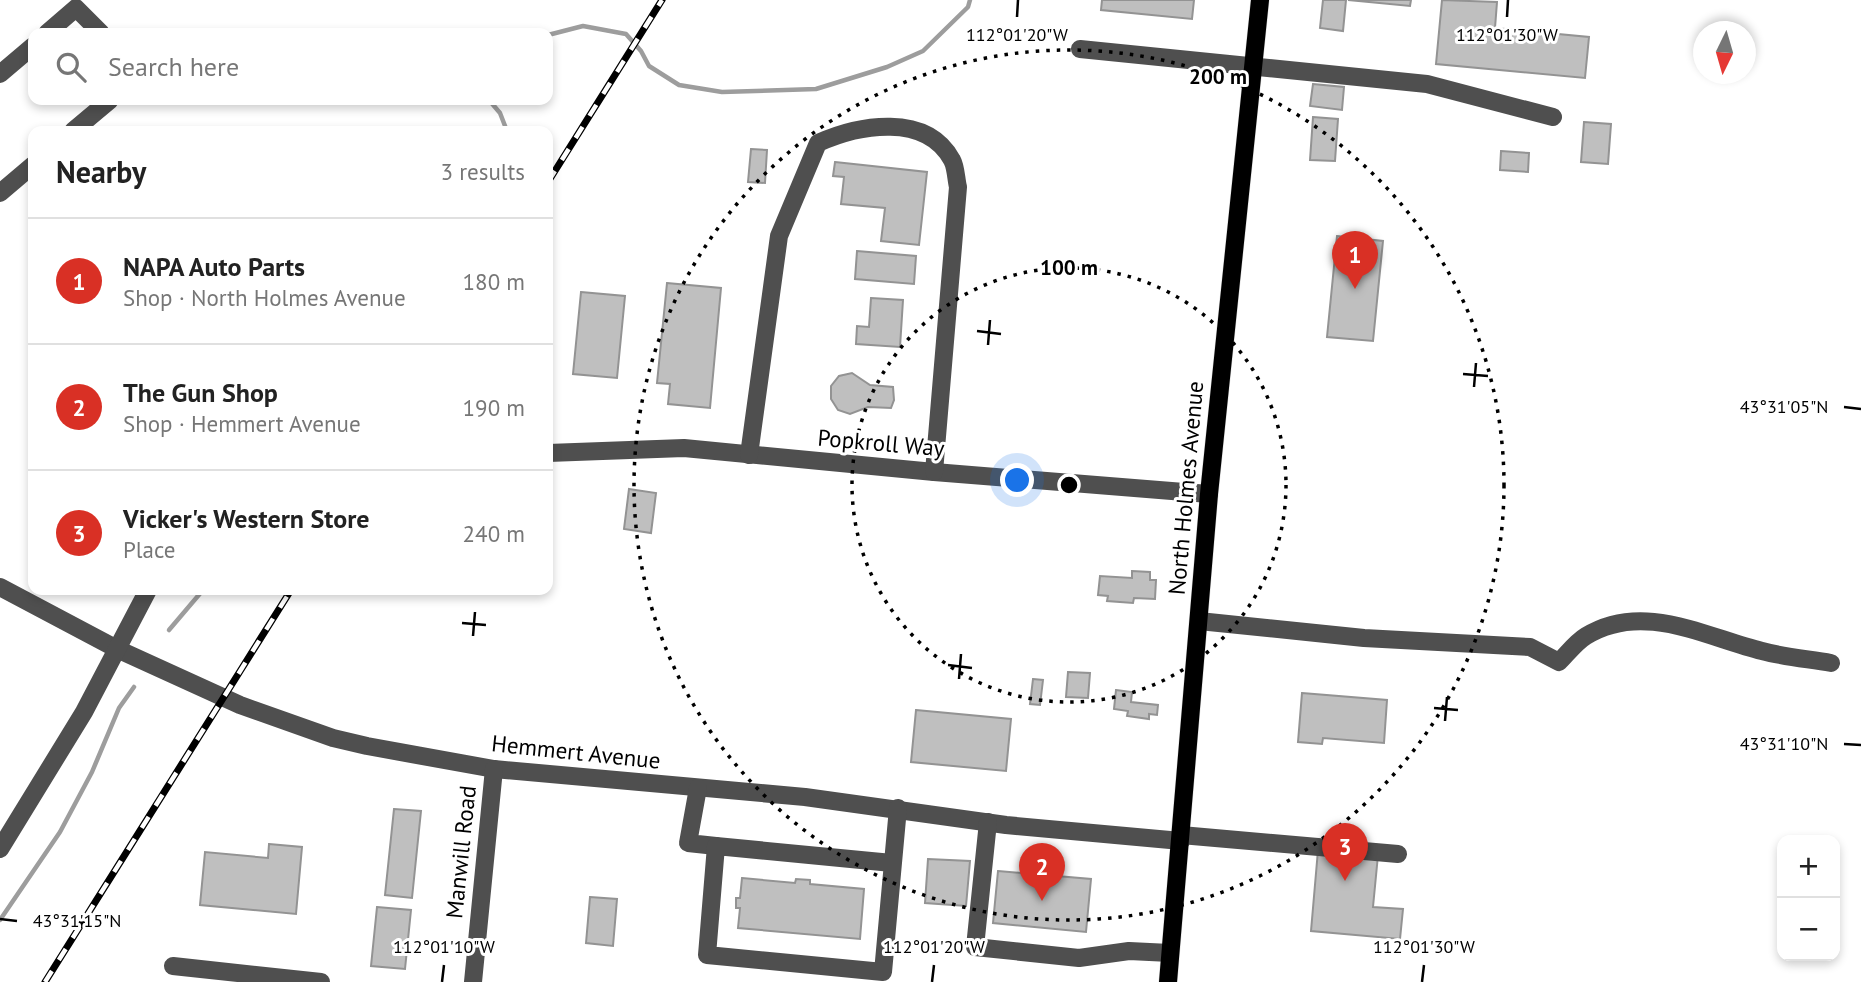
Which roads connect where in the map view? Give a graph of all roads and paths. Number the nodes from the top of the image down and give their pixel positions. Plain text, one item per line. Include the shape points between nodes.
1 (1260, 0) edge
2 (53, 28) edge
3 (96, 28) edge
4 (28, 50) edge
5 (1080, 50) dead end
6 (1253, 67) junction
7 (0, 74) edge
8 (104, 105) edge
9 (1553, 117) dead end
10 (79, 126) edge
11 (28, 169) edge
12 (0, 193) edge
13 (553, 453) edge
14 (749, 455) junction
15 (934, 472) junction
16 (1209, 494) junction
17 (0, 587) edge
18 (145, 595) edge
19 (1199, 621) junction
20 (117, 649) junction
21 (1831, 663) dead end
22 (494, 769) junction
23 (698, 788) junction
24 (898, 808) junction
25 (988, 822) junction
26 (1181, 838) junction
27 (716, 846) junction
28 (0, 849) edge
29 (1398, 853) dead end
30 (892, 863) junction
31 (1170, 953) junction
32 (173, 967) dead end
33 (321, 982) edge
34 (473, 982) edge
35 (1168, 982) edge

1 - 6 main road, North Holmes Avenue
2 - 3 street via 76,8
4 - 7 street
5 - 6 street
6 - 9 street via 1427,84
6 - 16 main road, North Holmes Avenue
8 - 10 street
11 - 12 street
13 - 14 street, Popkroll Way via 684,448
14 - 15 street, Popkroll Way
14 - 15 street via 779,236 818,143 847,130 883,125 931,136 952,160 958,187
15 - 16 street, Popkroll Way
16 - 19 main road, North Holmes Avenue
17 - 20 street, Hemmert Avenue
18 - 20 street
19 - 21 street via 1364,638 1530,647 1559,662 1585,636 1610,626 1676,623 1762,652
19 - 26 main road, North Holmes Avenue
20 - 22 street, Hemmert Avenue via 240,705 333,738
20 - 28 street via 85,712
22 - 23 street, Hemmert Avenue
22 - 34 street, Manwill Road
23 - 24 street, Hemmert Avenue
23 - 27 street via 688,843
24 - 25 street, Hemmert Avenue
24 - 30 street
25 - 26 street, Hemmert Avenue
25 - 31 street via 975,947 1079,958 1129,951
26 - 29 street, Hemmert Avenue
26 - 31 main road, North Holmes Avenue
27 - 30 street
27 - 30 street via 707,955 789,963 883,972
31 - 35 main road, North Holmes Avenue
32 - 33 street

